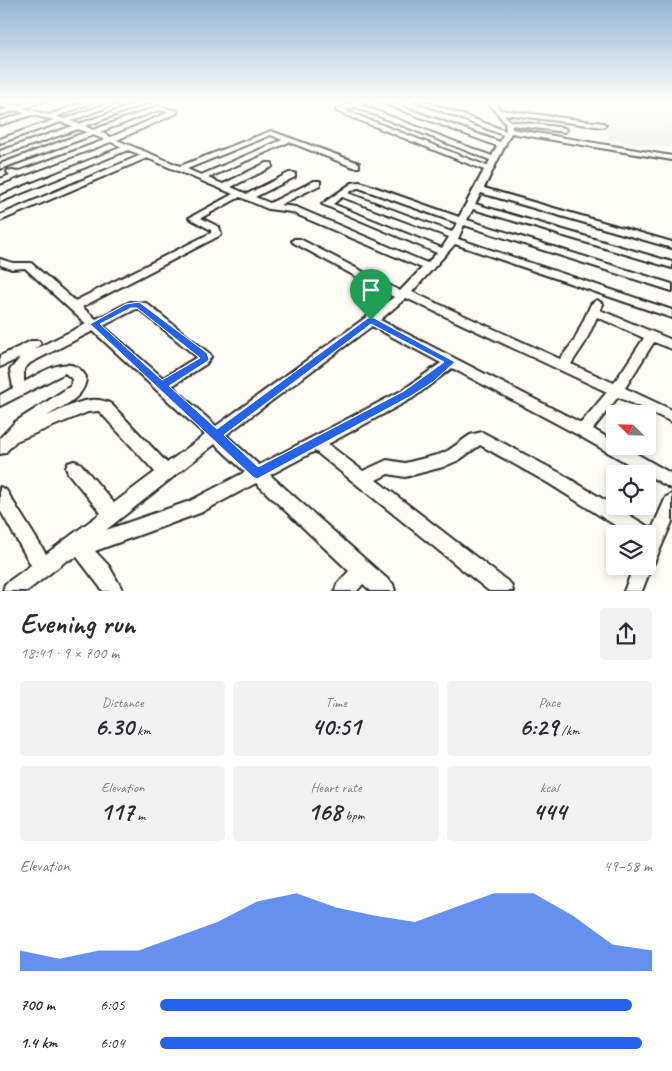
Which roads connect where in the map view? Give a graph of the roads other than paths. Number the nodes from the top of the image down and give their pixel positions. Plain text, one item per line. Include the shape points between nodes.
1 (40, 129) edge
2 (73, 129) edge
3 (85, 129) edge
4 (105, 129) edge
5 (137, 129) edge
6 (386, 129) edge
7 (414, 129) edge
8 (456, 129) edge
9 (508, 129) junction
10 (418, 130) junction
11 (564, 130) dead end
12 (94, 133) junction
13 (405, 136) junction
14 (290, 139) junction
15 (110, 140) junction
16 (0, 141) edge
17 (451, 143) junction
18 (501, 145) junction
19 (128, 147) junction
20 (438, 149) junction
21 (0, 154) edge
22 (147, 155) junction
23 (672, 158) edge
24 (494, 159) junction
25 (269, 165) dead end
26 (0, 167) edge
27 (180, 169) junction
28 (488, 169) junction
29 (345, 170) dead end
30 (17, 175) junction
31 (292, 175) dead end
32 (201, 178) junction
33 (0, 182) edge
34 (317, 183) dead end
35 (224, 187) junction
36 (478, 189) junction
37 (342, 194) junction
38 (244, 196) junction
39 (0, 199) edge
40 (470, 205) junction
41 (271, 207) junction
42 (0, 218) edge
43 (462, 221) junction
44 (453, 238) junction
45 (297, 242) dead end
46 (672, 245) edge
47 (443, 252) junction
48 (0, 262) edge
49 (672, 265) edge
50 (429, 267) junction
51 (672, 288) edge
52 (403, 294) junction
53 (75, 306) junction
54 (672, 314) edge
55 (371, 320) junction
56 (94, 324) junction
57 (651, 336) junction
58 (35, 344) dead end
59 (672, 345) edge
60 (0, 362) edge
61 (450, 362) junction
62 (562, 365) junction
63 (162, 385) junction
64 (20, 390) junction
65 (617, 390) junction
66 (0, 401) edge
67 (672, 416) edge
68 (583, 431) junction
69 (216, 435) junction
70 (3, 443) edge
71 (316, 443) junction
72 (74, 468) dead end
73 (166, 473) junction
74 (257, 474) junction
75 (364, 479) junction
76 (672, 482) edge
77 (0, 495) edge
78 (672, 502) edge
79 (112, 514) junction
80 (631, 525) edge
81 (656, 526) edge
82 (80, 547) junction
83 (50, 562) junction
84 (362, 571) junction
85 (639, 575) edge
86 (12, 591) edge
87 (114, 591) edge
88 (344, 591) edge
89 (386, 591) edge
90 (504, 591) edge
91 (632, 591) edge

1 - 16 street
2 - 21 street
3 - 12 street
4 - 12 street
5 - 15 street
6 - 13 street
7 - 10 street
8 - 18 street
9 - 11 street
9 - 18 street
9 - 23 street
10 - 13 street
10 - 17 street
12 - 15 street
12 - 26 street
13 - 20 street
14 - 27 street via 268,133
14 - 29 street via 356,164
14 - 32 street
15 - 19 street
15 - 30 street
17 - 20 street
17 - 24 street
18 - 24 street
19 - 22 street
19 - 39 street
20 - 28 street
22 - 27 street
22 - 42 street
24 - 28 street
25 - 35 street
26 - 30 street
27 - 32 street
28 - 36 street
30 - 33 street
31 - 38 street
32 - 35 street
34 - 41 street
35 - 38 street
36 - 40 street
36 - 46 street
37 - 43 street via 360,185
37 - 44 street
37 - 47 street via 326,204
38 - 41 street
38 - 53 street via 194,218 216,230 216,234
40 - 43 street
40 - 49 street
41 - 50 street via 293,209
43 - 44 street
43 - 51 street
44 - 47 street
44 - 54 street
45 - 52 street
47 - 50 street
48 - 53 street via 12,266 27,265
50 - 52 street
52 - 55 street
52 - 62 street
53 - 56 street
55 - 61 street
55 - 69 street
56 - 63 street
56 - 63 street via 129,306 139,305 204,356
56 - 64 street via 21,363 15,375
57 - 59 street
57 - 62 street via 599,309
57 - 65 street
58 - 60 street
61 - 68 street
61 - 71 street via 408,394
62 - 65 street
63 - 69 street
64 - 66 street
64 - 70 street via 64,368 72,370 80,382 70,396 31,418
65 - 67 street
65 - 68 street
68 - 76 street
69 - 73 street
69 - 74 street
70 - 73 street via 87,406 100,405
71 - 74 street
71 - 75 street
72 - 79 street
73 - 79 street
74 - 82 street via 194,507
74 - 84 street
75 - 80 street via 387,468 404,470 442,460 482,438
75 - 90 street
77 - 83 street
78 - 81 street
79 - 83 street
82 - 83 street
82 - 87 street
83 - 86 street
84 - 88 street
84 - 89 street
85 - 91 street

